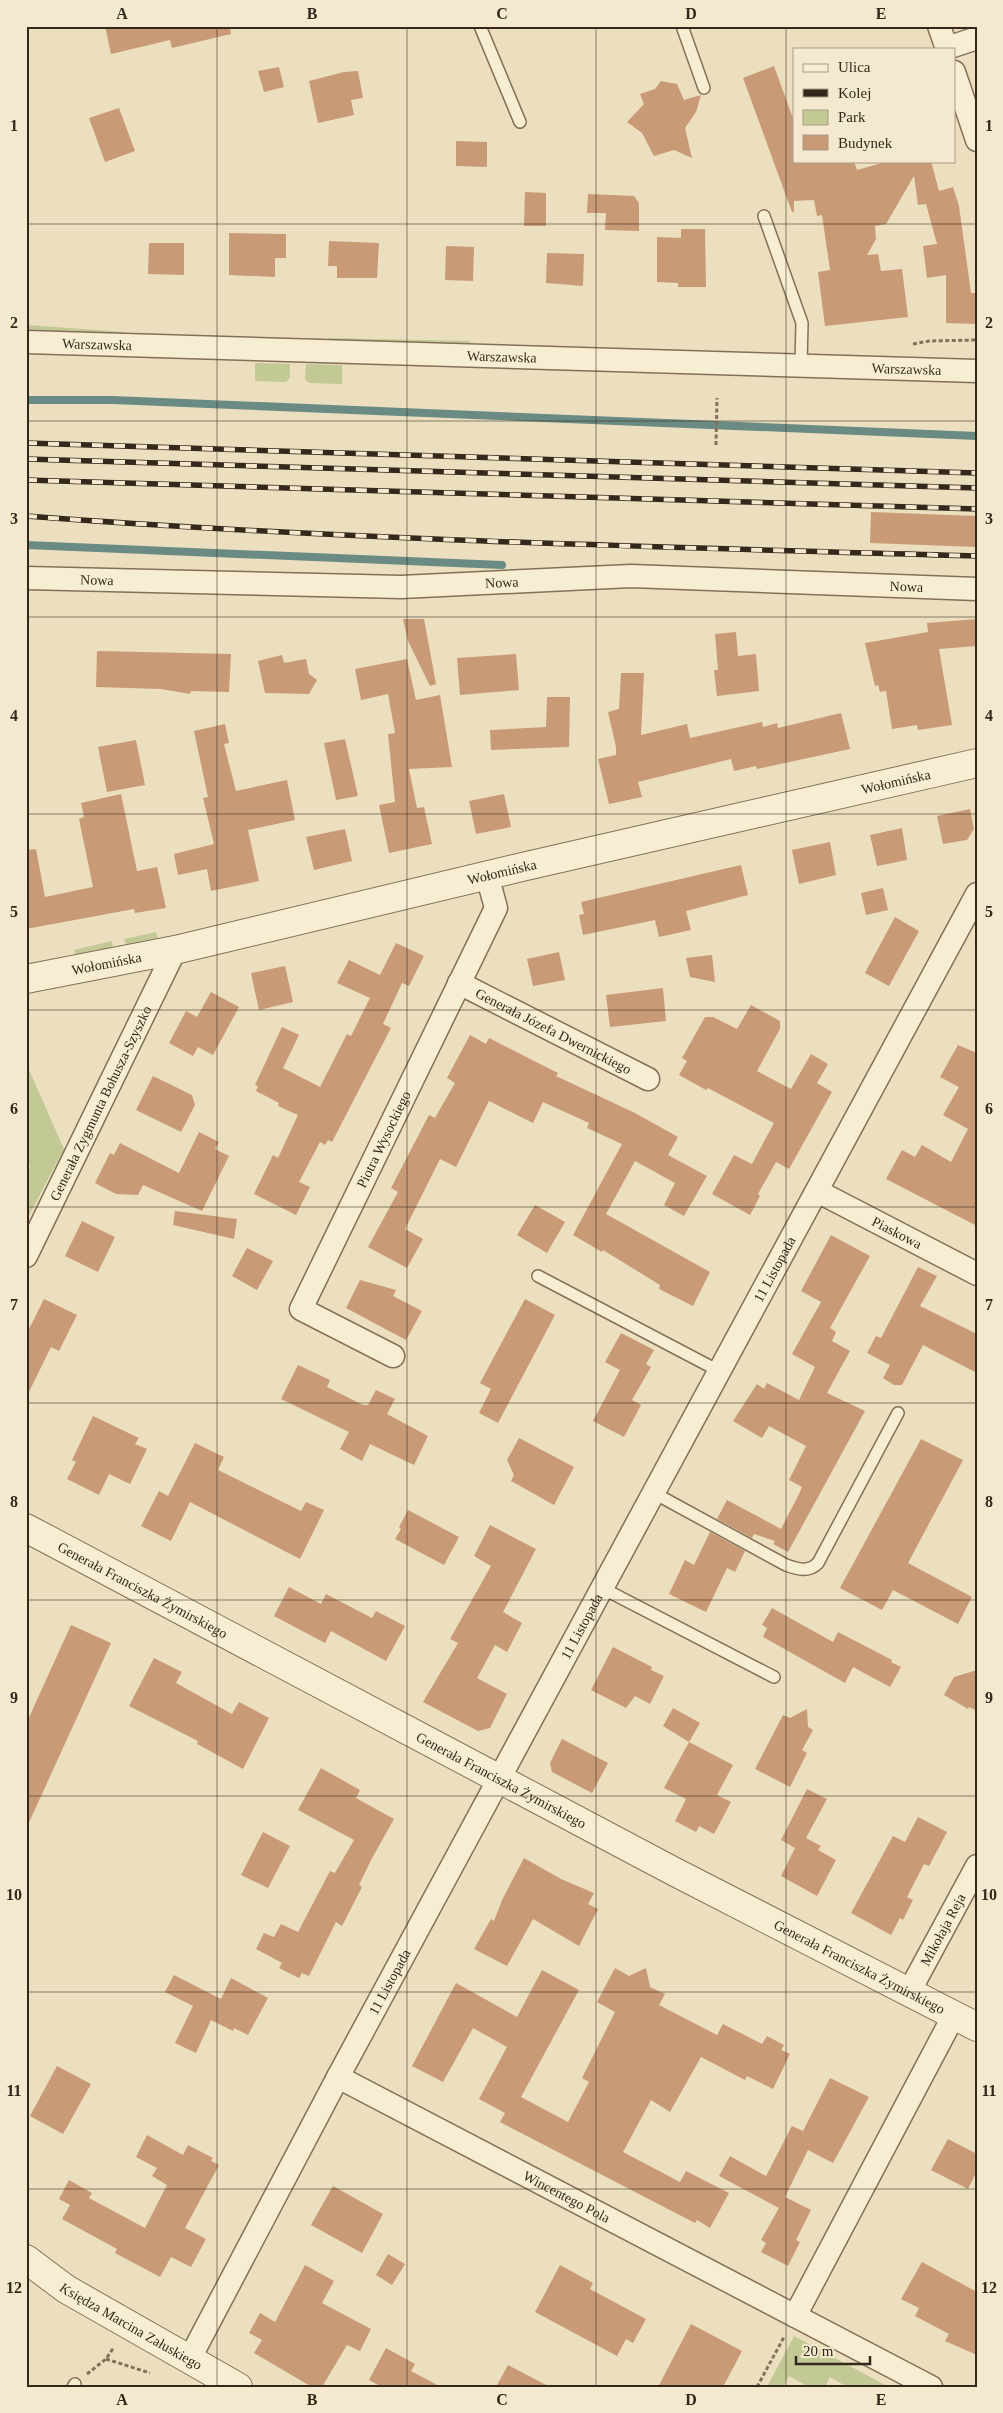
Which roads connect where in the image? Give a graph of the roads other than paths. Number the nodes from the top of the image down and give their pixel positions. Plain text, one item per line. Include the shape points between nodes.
1 (480, 26) edge
2 (682, 26) edge
3 (939, 26) edge
4 (977, 38) edge
5 (947, 48) edge
6 (956, 78) edge
7 (704, 88) dead end
8 (520, 122) dead end
9 (977, 140) edge
10 (764, 216) dead end
11 (26, 342) edge
12 (801, 364) junction
13 (977, 371) edge
14 (26, 578) edge
15 (977, 589) edge
16 (974, 767) edge
17 (487, 875) junction
18 (977, 894) edge
19 (175, 950) junction
20 (26, 979) edge
21 (458, 982) junction
22 (648, 1079) dead end
23 (817, 1191) junction
24 (26, 1256) edge
25 (977, 1274) edge
26 (538, 1276) dead end
27 (393, 1356) dead end
28 (719, 1371) junction
29 (898, 1413) dead end
30 (654, 1493) junction
31 (26, 1528) edge
32 (602, 1588) junction
33 (774, 1677) dead end
34 (499, 1778) junction
35 (977, 1866) edge
36 (909, 1992) junction
37 (966, 2021) edge
38 (338, 2077) junction
39 (26, 2260) edge
40 (795, 2316) junction
41 (189, 2360) junction
42 (238, 2387) edge
43 (931, 2387) edge

1 - 8 lane
2 - 7 lane
3 - 5 street
4 - 5 street
6 - 9 street
10 - 12 lane via 802,323
11 - 12 street, Warszawska
12 - 13 street, Warszawska
14 - 15 street, Nowa via 401,587 631,576
16 - 17 street, Wołomińska
17 - 19 street, Wołomińska
17 - 21 street, Piotra Wysockiego via 496,908
18 - 23 street, 11 Listopada
19 - 20 street, Wołomińska
19 - 24 street, Generała Zygmunta Bohusza-Szyszko
21 - 22 street, Generała Józefa Dwernickiego
21 - 27 street, Piotra Wysockiego via 301,1309
23 - 25 street, Piaskowa
23 - 28 street, 11 Listopada
26 - 28 lane
28 - 30 street, 11 Listopada
29 - 30 lane via 818,1564 806,1570 786,1565
30 - 32 street, 11 Listopada
31 - 34 street, Generała Franciszka Żymirskiego
32 - 33 lane
32 - 34 street, 11 Listopada
34 - 36 street, Generała Franciszka Żymirskiego
34 - 38 street, 11 Listopada
35 - 36 street, Mikołaja Reja
36 - 37 street, Generała Franciszka Żymirskiego
37 - 40 street
38 - 40 street, Wincentego Pola
38 - 41 street, 11 Listopada
39 - 41 street, Księdza Marcina Załuskiego via 66,2289
40 - 43 street, Wincentego Pola
41 - 42 street, Księdza Marcina Załuskiego

